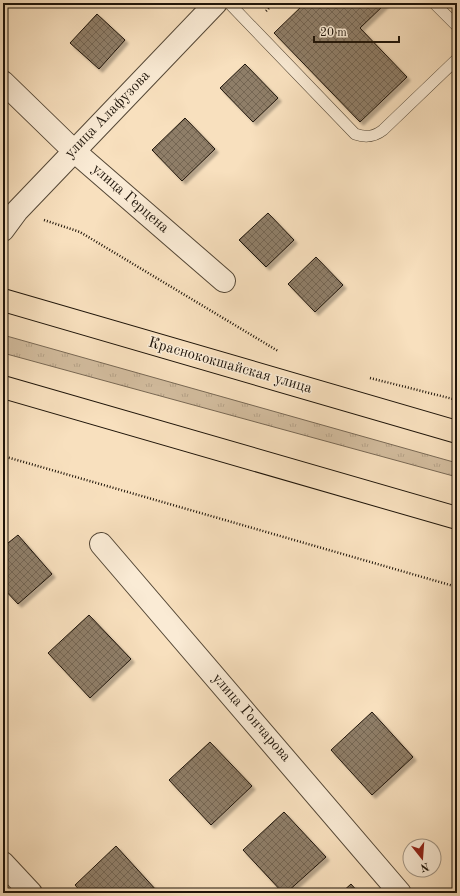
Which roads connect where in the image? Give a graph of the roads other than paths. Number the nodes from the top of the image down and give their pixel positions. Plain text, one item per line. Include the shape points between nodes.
1 (216, 3) edge
2 (229, 3) edge
3 (434, 3) edge
4 (457, 26) edge
5 (457, 59) edge
6 (3, 82) edge
7 (74, 151) junction
8 (3, 230) edge
9 (224, 281) dead end
10 (3, 300) edge
11 (3, 387) edge
12 (457, 432) edge
13 (457, 518) edge
14 (101, 544) dead end
15 (3, 863) edge
16 (31, 893) edge
17 (400, 893) edge

1 - 7 street, улица Алафузова
2 - 5 lane via 356,134 362,137 373,136 383,130
3 - 4 lane
6 - 7 street, улица Герцена
7 - 8 street, улица Алафузова via 17,211
7 - 9 street, улица Герцена
10 - 12 main road, Краснококшайская улица
11 - 13 main road
14 - 17 street, улица Гончарова
15 - 16 street

